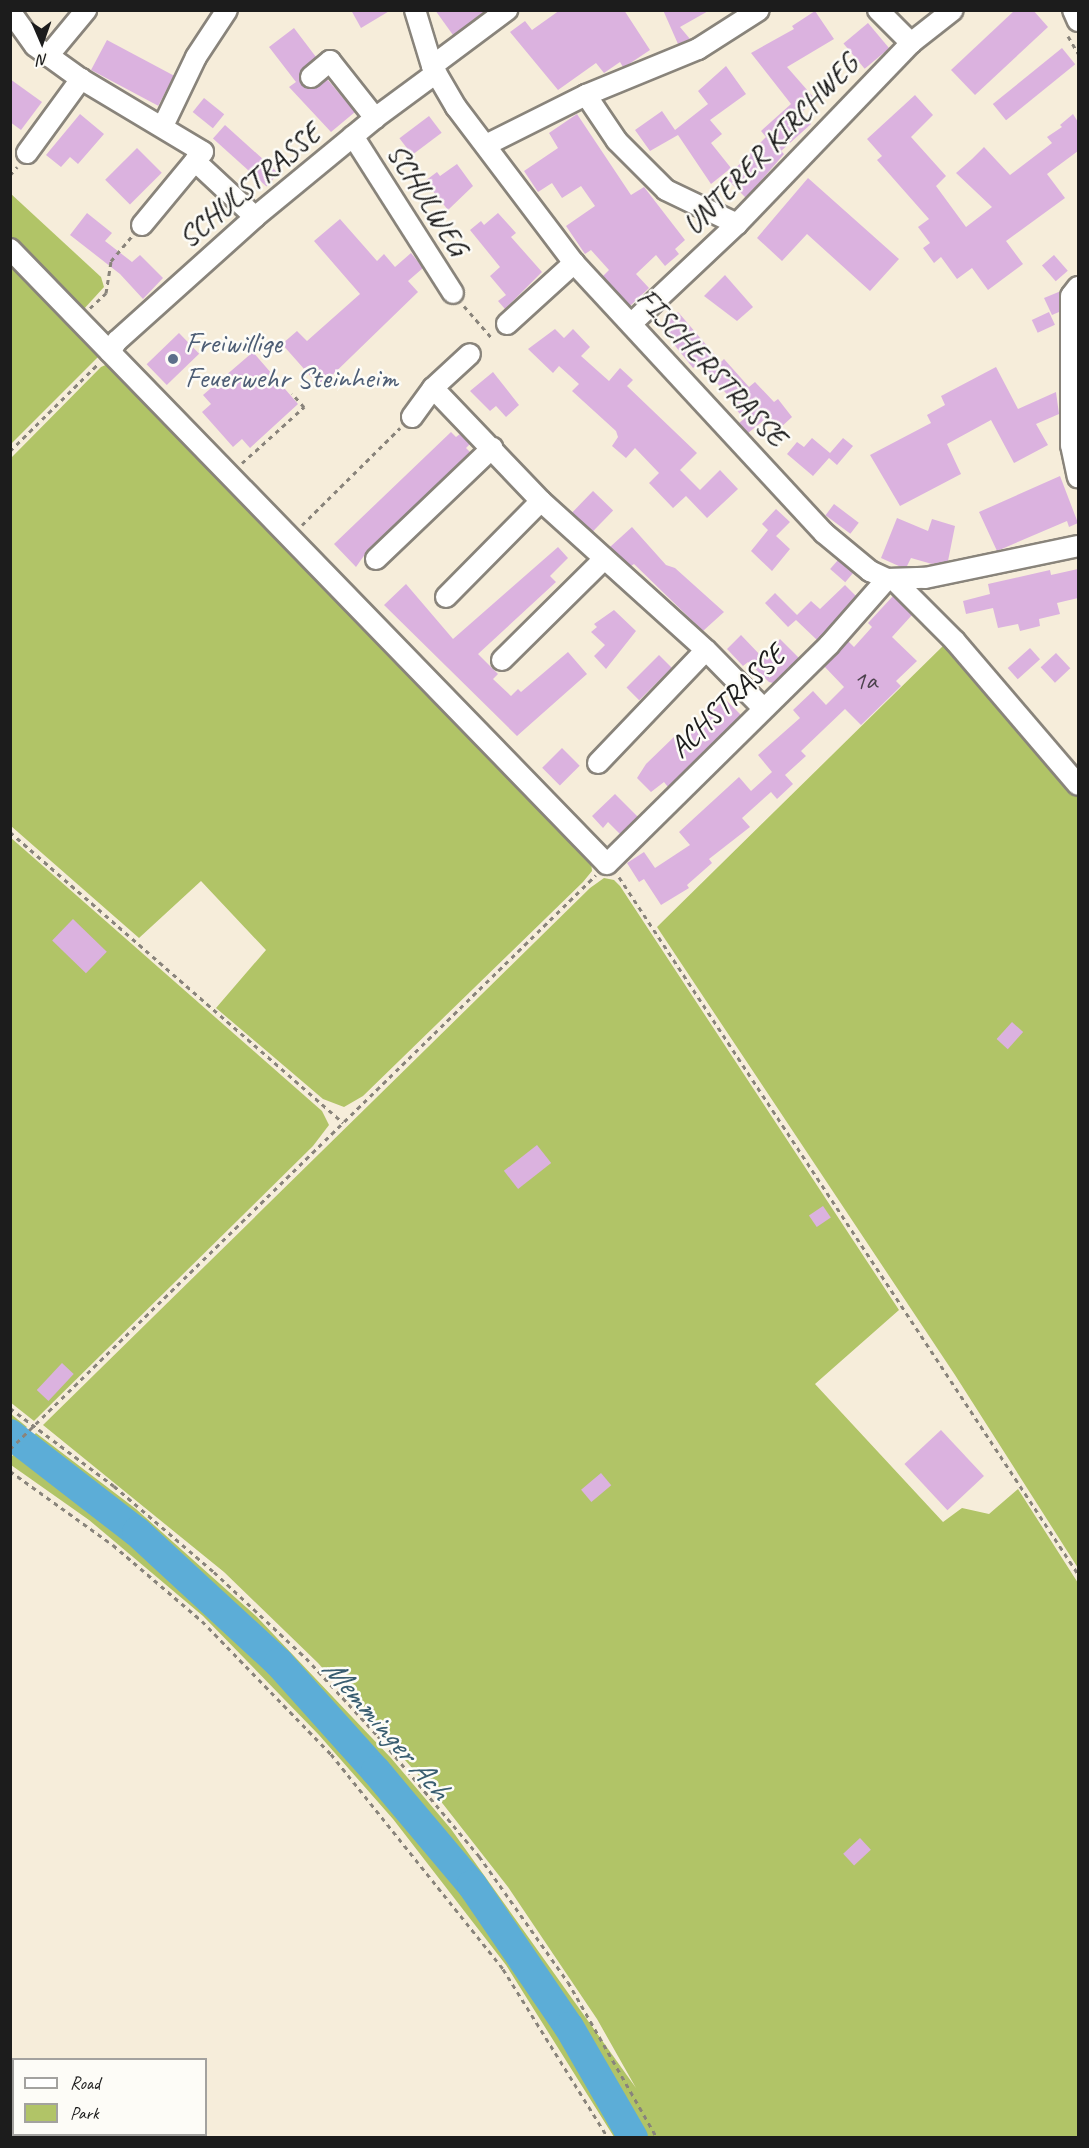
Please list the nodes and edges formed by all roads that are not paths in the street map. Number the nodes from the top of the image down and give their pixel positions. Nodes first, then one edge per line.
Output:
1 (86, 10) edge
2 (227, 10) edge
3 (415, 10) edge
4 (507, 10) edge
5 (759, 10) edge
6 (878, 10) edge
7 (953, 10) edge
8 (10, 11) edge
9 (911, 43) junction
10 (48, 56) junction
11 (434, 69) junction
12 (311, 77) dead end
13 (81, 79) junction
14 (586, 95) junction
15 (375, 118) junction
16 (163, 126) junction
17 (353, 136) junction
18 (486, 145) junction
19 (27, 153) dead end
20 (195, 161) junction
21 (255, 217) junction
22 (737, 224) junction
23 (142, 225) road end
24 (10, 249) edge
25 (574, 263) junction
26 (1078, 286) edge
27 (453, 293) road end
28 (632, 323) junction
29 (507, 324) road end
30 (110, 352) junction
31 (470, 354) road end
32 (433, 388) junction
33 (412, 417) road end
34 (492, 448) junction
35 (1078, 477) edge
36 (541, 501) junction
37 (1078, 546) edge
38 (376, 559) dead end
39 (603, 560) junction
40 (890, 579) junction
41 (446, 597) dead end
42 (706, 650) junction
43 (502, 660) dead end
44 (763, 708) junction
45 (598, 763) dead end
46 (1078, 784) edge

1 - 10 street
2 - 16 street
3 - 11 street, FISCHERSTRASSE
4 - 11 street, SCHULSTRASSE
5 - 14 street
6 - 9 street
7 - 9 street, UNTERER KIRCHWEG
8 - 10 street
9 - 22 street, UNTERER KIRCHWEG
10 - 13 street
11 - 15 street, SCHULSTRASSE
11 - 18 street, FISCHERSTRASSE
12 - 15 street
13 - 16 street
13 - 19 street
14 - 18 street
14 - 22 street
15 - 17 street, SCHULSTRASSE
16 - 20 street
17 - 21 street, SCHULSTRASSE
17 - 27 street, SCHULWEG
18 - 25 street, FISCHERSTRASSE
20 - 21 street
20 - 23 street
21 - 30 street, SCHULSTRASSE
22 - 28 street, UNTERER KIRCHWEG
24 - 30 street
25 - 28 street, FISCHERSTRASSE
25 - 29 street
26 - 35 street
28 - 40 street, FISCHERSTRASSE
30 - 44 street, ACHSTRASSE
31 - 32 street
32 - 33 street
32 - 34 street
34 - 36 street
34 - 38 street
36 - 39 street
36 - 41 street
37 - 40 street
39 - 42 street
39 - 43 street
40 - 44 street, ACHSTRASSE
40 - 46 street, FISCHERSTRASSE
42 - 44 street
42 - 45 street

